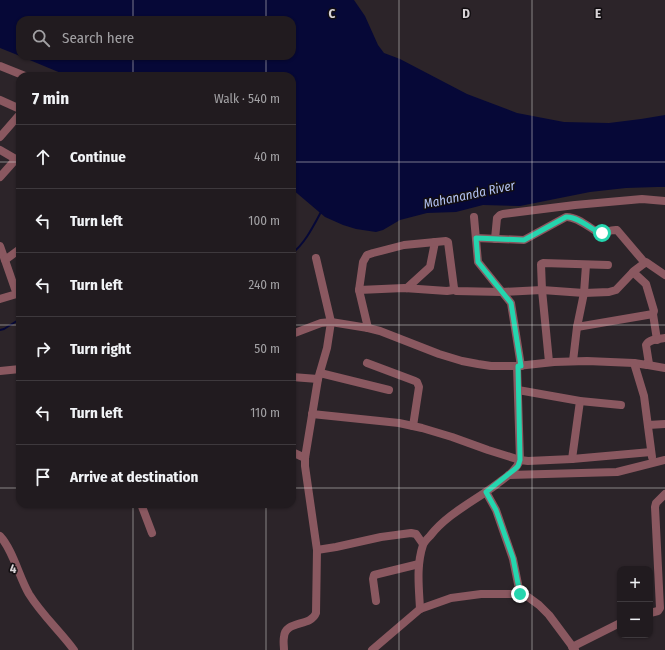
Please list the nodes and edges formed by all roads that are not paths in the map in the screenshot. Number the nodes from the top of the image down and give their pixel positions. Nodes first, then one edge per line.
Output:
1 (0, 66) edge
2 (16, 72) edge
3 (0, 100) edge
4 (16, 107) edge
5 (16, 119) edge
6 (0, 137) edge
7 (0, 150) edge
8 (16, 159) edge
9 (16, 162) edge
10 (0, 177) edge
11 (665, 201) edge
12 (474, 217) dead end
13 (476, 238) junction
14 (495, 239) junction
15 (435, 242) junction
16 (0, 246) edge
17 (16, 252) edge
18 (316, 258) dead end
19 (5, 260) junction
20 (645, 263) junction
21 (586, 265) junction
22 (608, 265) dead end
23 (633, 272) junction
24 (665, 275) edge
25 (16, 284) edge
26 (407, 288) junction
27 (359, 290) junction
28 (454, 290) junction
29 (542, 290) junction
30 (16, 291) edge
31 (502, 292) junction
32 (584, 292) junction
33 (0, 299) edge
34 (653, 314) junction
35 (331, 322) junction
36 (577, 327) junction
37 (368, 328) junction
38 (296, 332) edge
39 (661, 339) edge
40 (573, 361) junction
41 (549, 362) junction
42 (367, 363) dead end
43 (634, 363) junction
44 (648, 365) junction
45 (519, 366) junction
46 (665, 368) edge
47 (16, 369) edge
48 (0, 371) edge
49 (319, 376) junction
50 (296, 377) edge
51 (389, 390) dead end
52 (518, 390) junction
53 (580, 401) junction
54 (622, 405) dead end
55 (312, 414) junction
56 (665, 424) edge
57 (648, 425) junction
58 (413, 426) junction
59 (651, 452) junction
60 (296, 454) edge
61 (305, 458) junction
62 (572, 459) junction
63 (520, 460) junction
64 (665, 460) edge
65 (653, 464) junction
66 (509, 475) junction
67 (486, 492) junction
68 (665, 494) edge
69 (143, 508) edge
70 (152, 533) dead end
71 (0, 536) edge
72 (423, 544) junction
73 (316, 550) junction
74 (419, 564) junction
75 (520, 594) junction
76 (376, 601) dead end
77 (420, 609) junction
78 (653, 612) edge
79 (617, 625) edge
80 (573, 649) edge
81 (74, 650) edge
82 (284, 650) edge
83 (372, 650) edge

1 - 2 street
3 - 4 street
5 - 6 street
7 - 8 street
9 - 10 street
11 - 14 street
12 - 13 street
13 - 14 street
13 - 31 street
14 - 20 street
15 - 26 street
15 - 27 street
15 - 28 street
16 - 19 street
17 - 19 street
18 - 35 street
19 - 25 street
20 - 23 street
20 - 24 street
21 - 22 street
21 - 29 street
21 - 32 street
23 - 32 street
23 - 34 street
26 - 27 street
26 - 28 street
27 - 37 street
28 - 31 street
29 - 31 street
29 - 32 street
29 - 41 street
30 - 33 street
31 - 45 street
32 - 36 street
34 - 36 street
34 - 39 street
35 - 37 street
35 - 38 street
35 - 49 street
36 - 40 street
37 - 45 street
39 - 44 street
40 - 41 street
40 - 43 street
41 - 45 street
42 - 58 street
43 - 44 street
43 - 57 street
44 - 46 street
45 - 52 street
47 - 48 street
49 - 50 street
49 - 51 street
49 - 55 street
52 - 53 street
52 - 63 street
53 - 54 street
53 - 62 street
55 - 58 street
55 - 61 street
56 - 57 street
57 - 59 street
58 - 63 street
59 - 62 street
59 - 65 street
60 - 61 street
61 - 73 street
62 - 63 street
63 - 66 street
64 - 65 street
65 - 66 street
66 - 67 street
67 - 72 street
67 - 75 street
68 - 78 street
69 - 70 street
71 - 81 street
72 - 73 street
72 - 74 street
73 - 82 street
74 - 76 street
74 - 77 street
75 - 77 street
75 - 80 street
77 - 83 street
79 - 80 street

